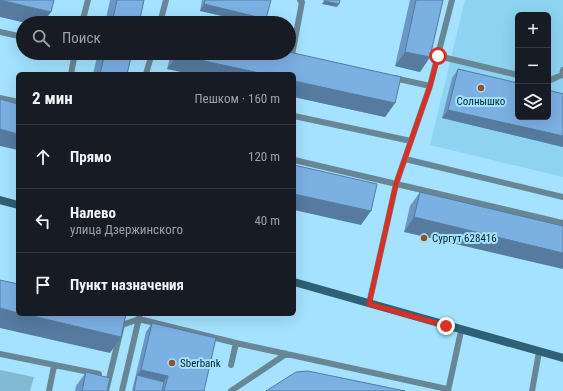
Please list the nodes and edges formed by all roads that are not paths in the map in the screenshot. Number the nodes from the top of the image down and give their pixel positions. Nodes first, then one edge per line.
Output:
1 (88, 0) edge
2 (166, 0) edge
3 (300, 0) edge
4 (452, 0) edge
5 (84, 16) edge
6 (162, 16) edge
7 (0, 32) edge
8 (296, 34) edge
9 (16, 35) edge
10 (296, 56) edge
11 (300, 56) edge
12 (438, 56) junction
13 (74, 60) edge
14 (150, 60) edge
15 (563, 70) edge
16 (71, 72) edge
17 (147, 72) edge
18 (515, 74) edge
19 (384, 76) edge
20 (551, 80) edge
21 (430, 86) junction
22 (0, 98) edge
23 (16, 102) edge
24 (296, 116) edge
25 (411, 141) junction
26 (405, 159) junction
27 (296, 160) edge
28 (396, 184) junction
29 (563, 198) edge
30 (0, 200) edge
31 (16, 204) edge
32 (563, 223) edge
33 (296, 283) edge
34 (369, 304) junction
35 (139, 317) edge
36 (461, 331) junction
37 (236, 343) junction
38 (539, 352) junction
39 (0, 354) edge
40 (286, 354) junction
41 (563, 358) edge
42 (231, 365) dead end
43 (54, 366) junction
44 (99, 374) edge
45 (448, 390) edge
46 (50, 391) edge
47 (106, 391) edge
48 (122, 391) edge
49 (230, 391) edge
50 (532, 391) edge

1 - 5 lane
2 - 6 lane
3 - 8 lane
4 - 12 lane
7 - 9 lane
10 - 11 lane
12 - 18 lane
12 - 21 lane
13 - 16 lane
14 - 17 lane
15 - 20 lane
19 - 21 lane
21 - 25 lane
22 - 23 lane
24 - 25 lane
25 - 26 lane
26 - 28 lane
26 - 29 lane
27 - 28 lane
28 - 32 lane
28 - 34 lane
30 - 31 main road
33 - 34 main road
34 - 36 main road
35 - 37 lane
35 - 47 lane
35 - 48 lane
36 - 38 main road
36 - 45 lane
37 - 40 lane
37 - 42 lane
38 - 41 main road
38 - 50 lane
39 - 43 lane
40 - 45 lane
40 - 49 lane
43 - 44 lane
43 - 46 lane

